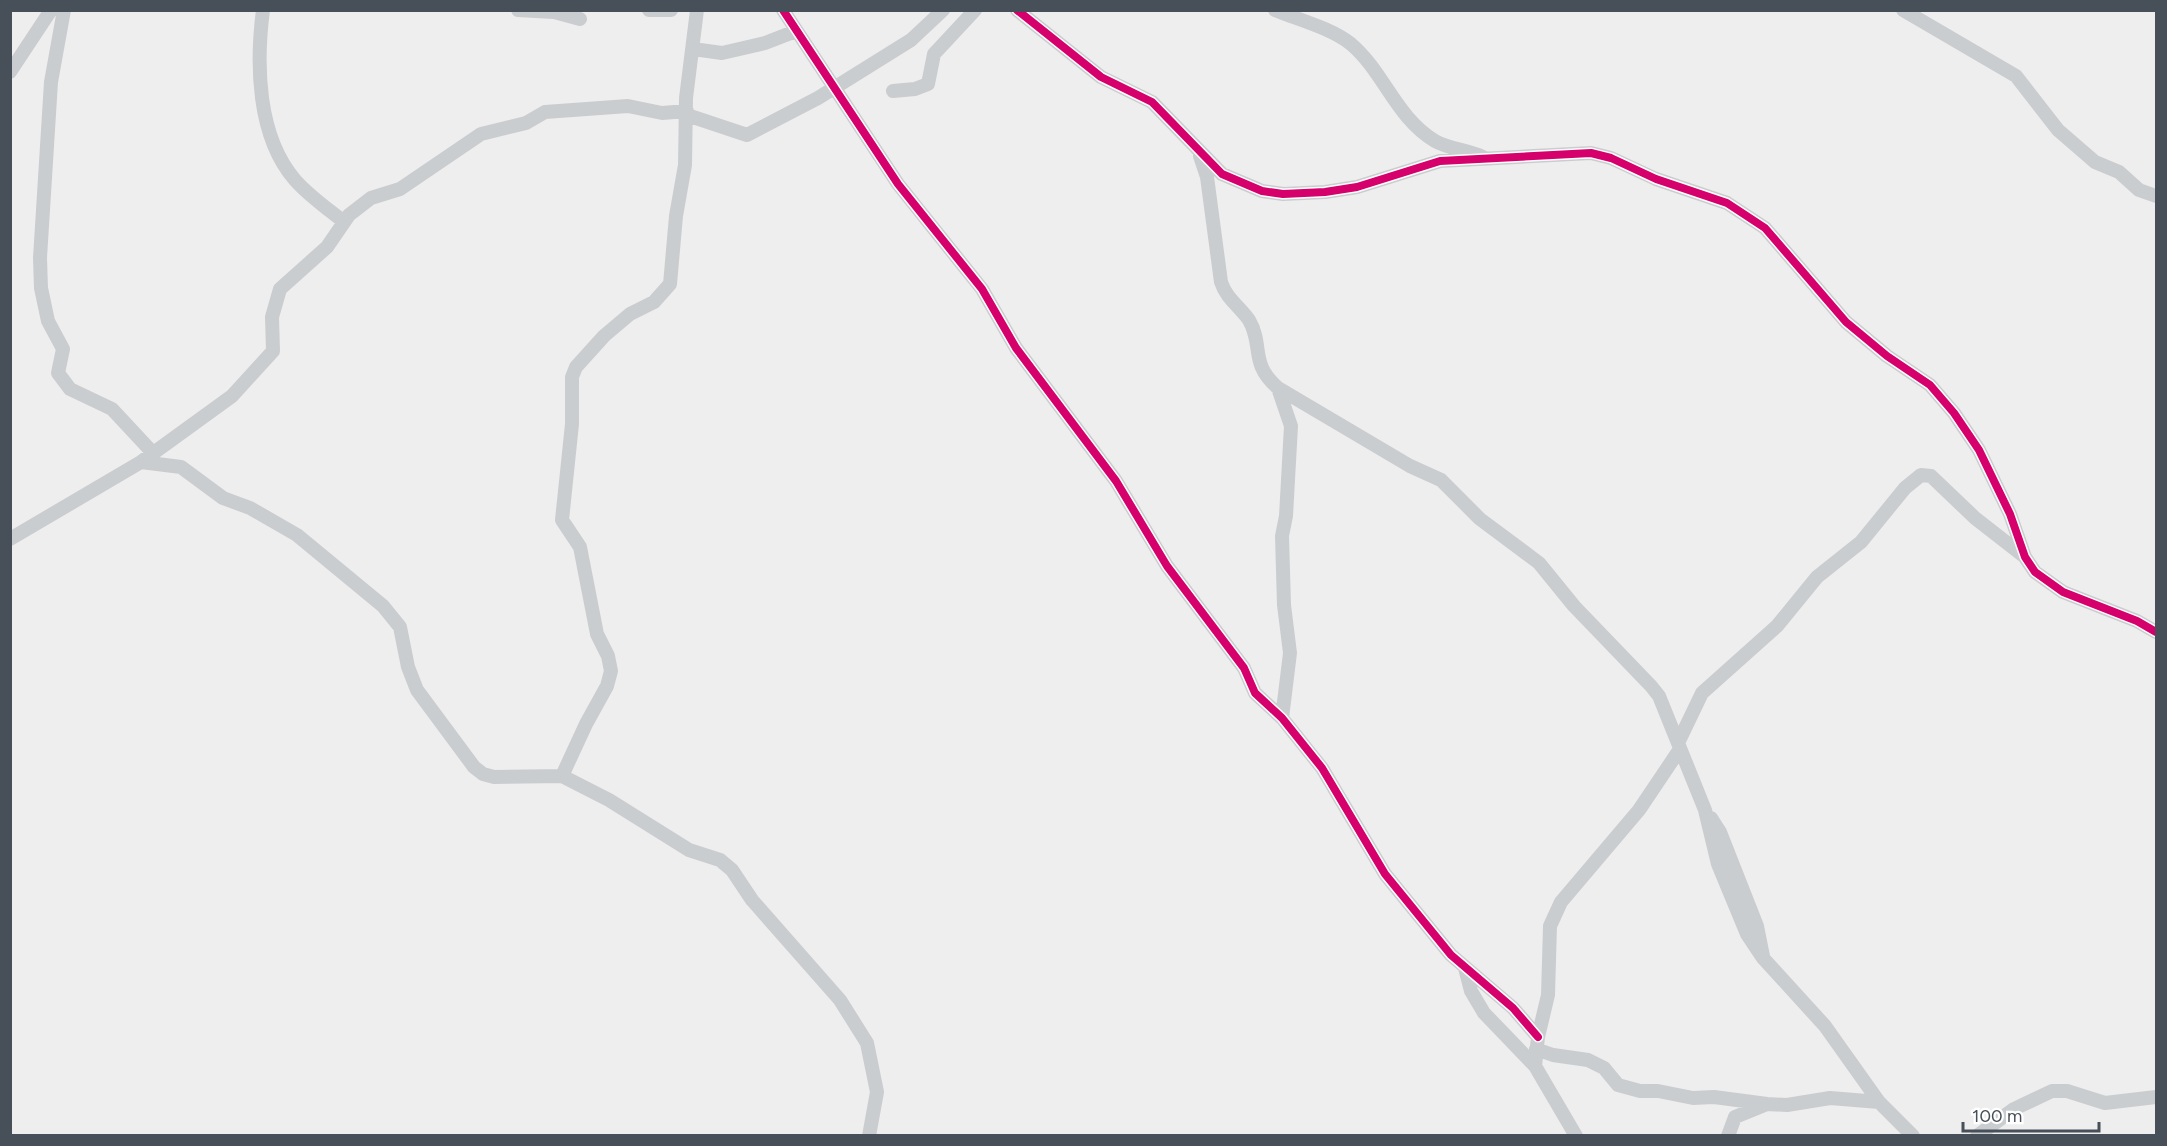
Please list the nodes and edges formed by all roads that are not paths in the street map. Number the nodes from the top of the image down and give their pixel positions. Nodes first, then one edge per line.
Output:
1 (51, 10) edge
2 (64, 10) edge
3 (263, 10) edge
4 (518, 10) edge
5 (649, 10) edge
6 (671, 10) edge
7 (697, 10) edge
8 (783, 10) edge
9 (943, 10) edge
10 (975, 10) edge
11 (1017, 10) edge
12 (1275, 10) edge
13 (1903, 10) edge
14 (580, 19) dead end
15 (796, 30) junction
16 (693, 49) junction
17 (10, 72) edge
18 (834, 88) junction
19 (893, 91) dead end
20 (687, 113) junction
21 (1200, 154) junction
22 (1485, 158) junction
23 (2157, 196) edge
24 (344, 222) junction
25 (1278, 388) junction
26 (153, 453) junction
27 (141, 462) junction
28 (10, 539) edge
29 (2025, 557) junction
30 (2157, 632) edge
31 (1282, 718) junction
32 (1679, 746) junction
33 (562, 776) junction
34 (1466, 968) junction
35 (1537, 1043) junction
36 (1534, 1066) junction
37 (2157, 1097) edge
38 (1879, 1102) junction
39 (1767, 1104) junction
40 (869, 1136) edge
41 (1576, 1136) edge
42 (1728, 1136) edge
43 (1913, 1136) edge
44 (1977, 1136) edge

1 - 17 street
2 - 26 street
3 - 24 street
4 - 14 street
5 - 6 street
7 - 16 street
8 - 15 street
9 - 18 street
10 - 19 street
11 - 21 street
12 - 22 street
13 - 23 street
15 - 16 street
15 - 18 street
16 - 20 street
18 - 20 street
18 - 31 street
20 - 24 street
20 - 33 street
21 - 22 street
21 - 25 street
22 - 29 street
24 - 26 street
25 - 31 street
25 - 32 street
26 - 27 street
27 - 28 street
27 - 33 street
29 - 30 street
29 - 32 street
31 - 34 street
32 - 35 street
32 - 38 street
33 - 40 street
34 - 35 street
34 - 36 street
35 - 36 street
35 - 39 street
36 - 41 street
37 - 44 street
38 - 39 street
38 - 43 street
39 - 42 street

